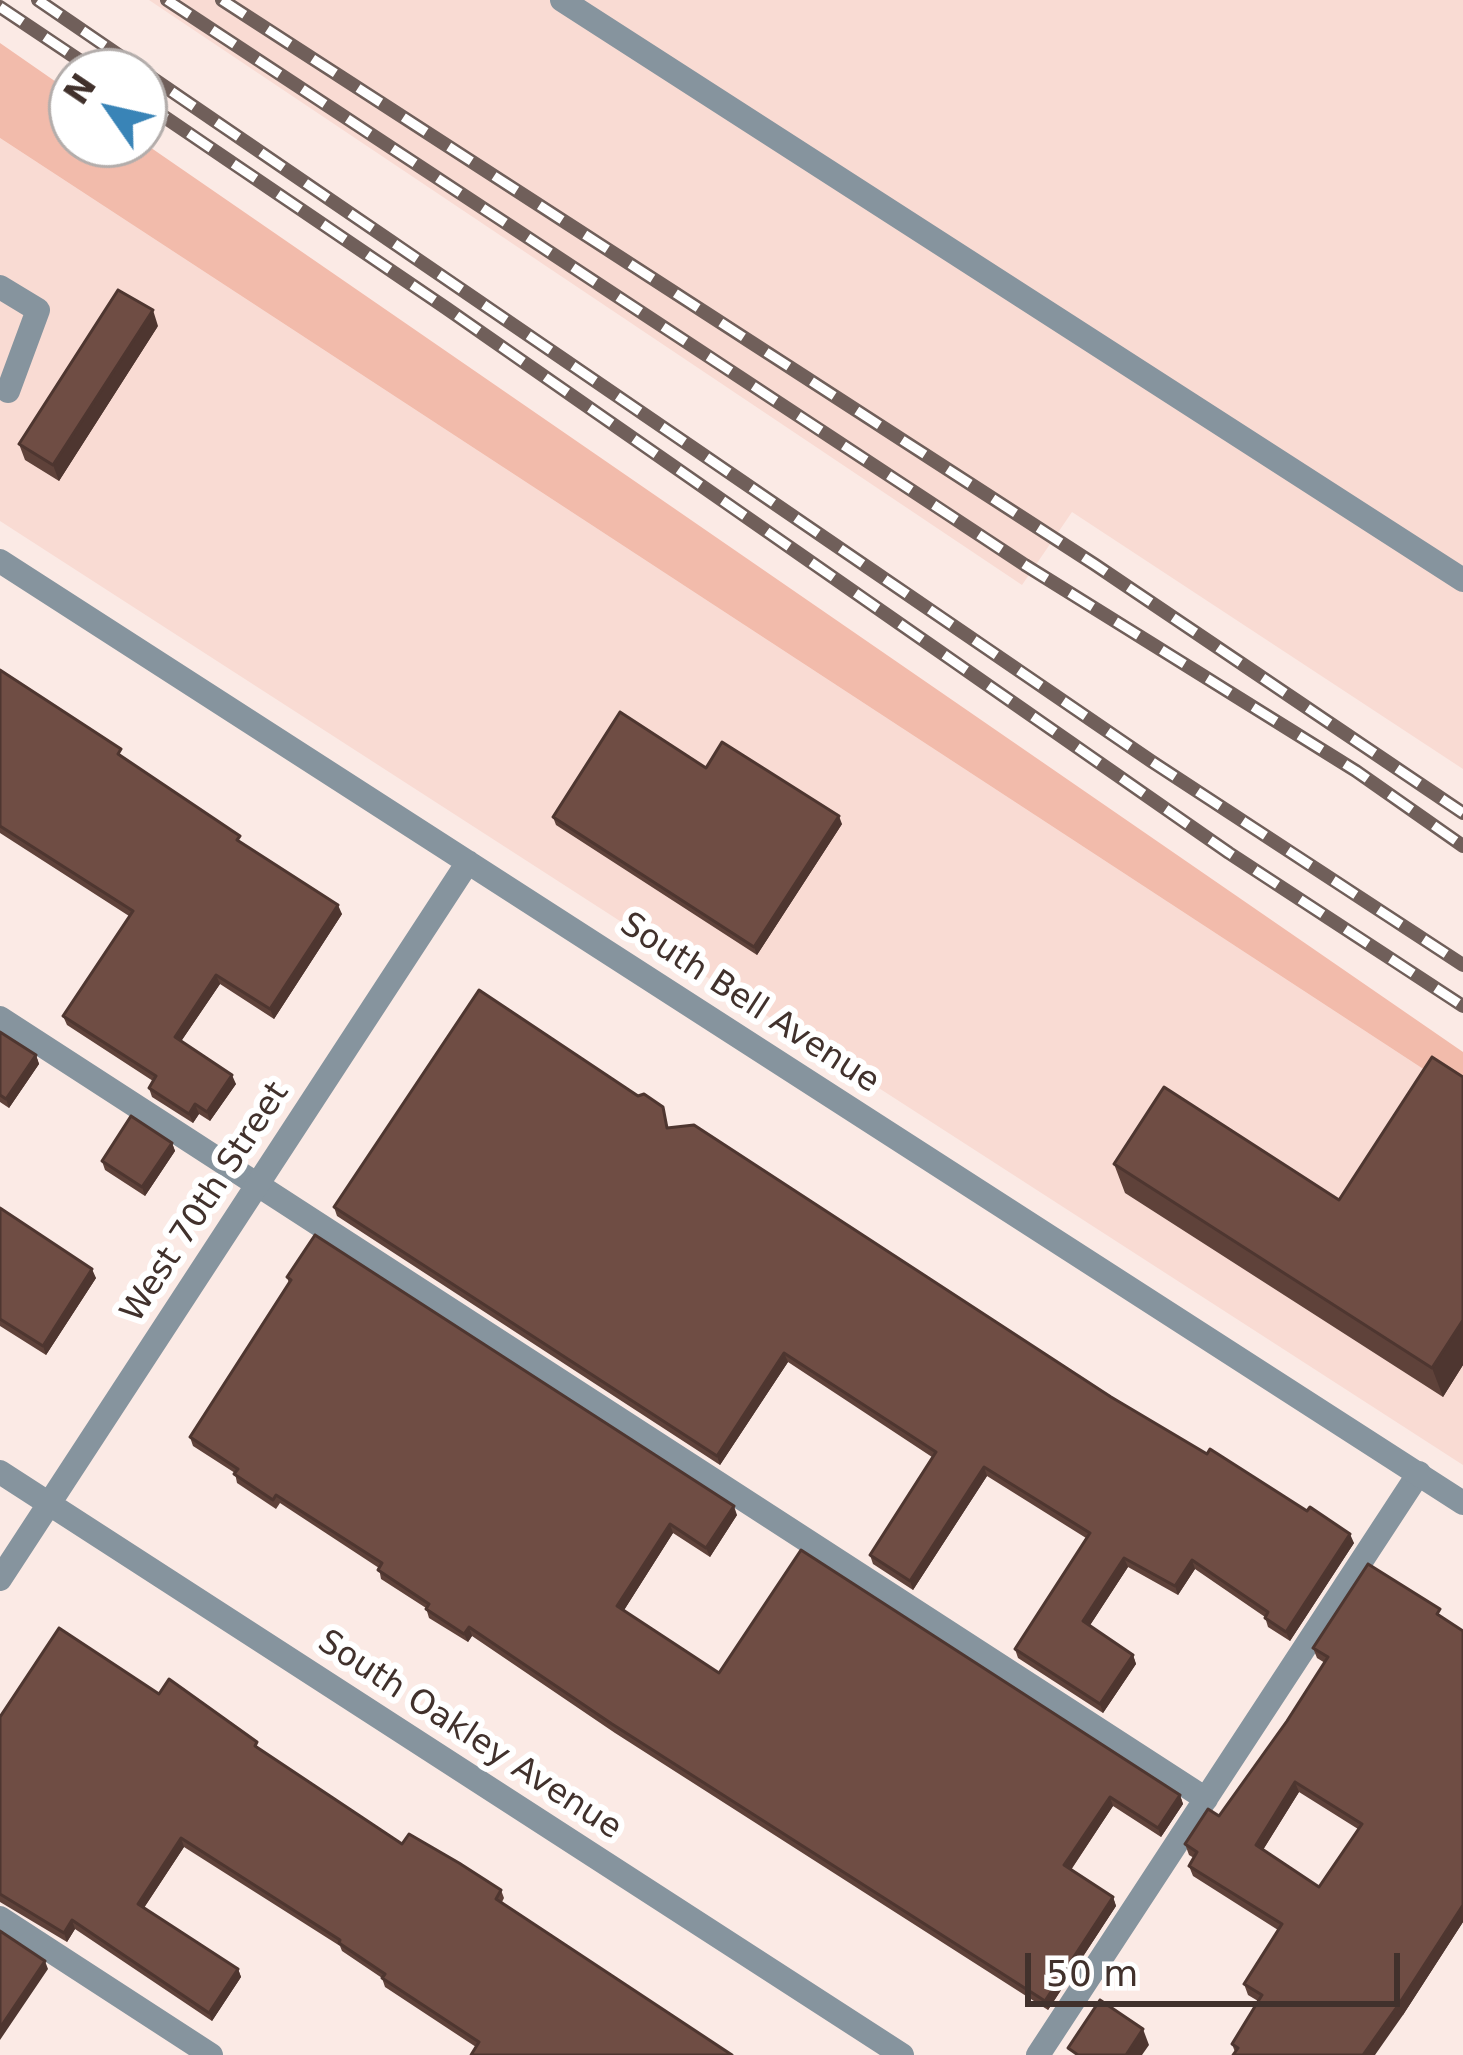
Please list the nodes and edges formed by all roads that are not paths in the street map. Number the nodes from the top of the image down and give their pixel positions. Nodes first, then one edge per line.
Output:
1 (562, 0) edge
2 (0, 287) edge
3 (8, 391) dead end
4 (0, 561) edge
5 (1463, 580) edge
6 (468, 862) junction
7 (0, 1018) edge
8 (257, 1185) junction
9 (0, 1472) edge
10 (1419, 1473) junction
11 (1463, 1503) edge
12 (48, 1504) junction
13 (0, 1579) edge
14 (1206, 1799) junction
15 (0, 1918) edge
16 (211, 2055) edge
17 (902, 2055) edge
18 (1038, 2055) edge

1 - 5 street
2 - 3 street
4 - 6 street, South Bell Avenue
6 - 8 street, West 70th Street
6 - 10 street, South Bell Avenue
7 - 8 street
8 - 12 street, West 70th Street
8 - 14 street
9 - 12 street, South Oakley Avenue
10 - 11 street, South Bell Avenue
10 - 14 street
12 - 13 street, West 70th Street
12 - 17 street, South Oakley Avenue
14 - 18 street
15 - 16 street

